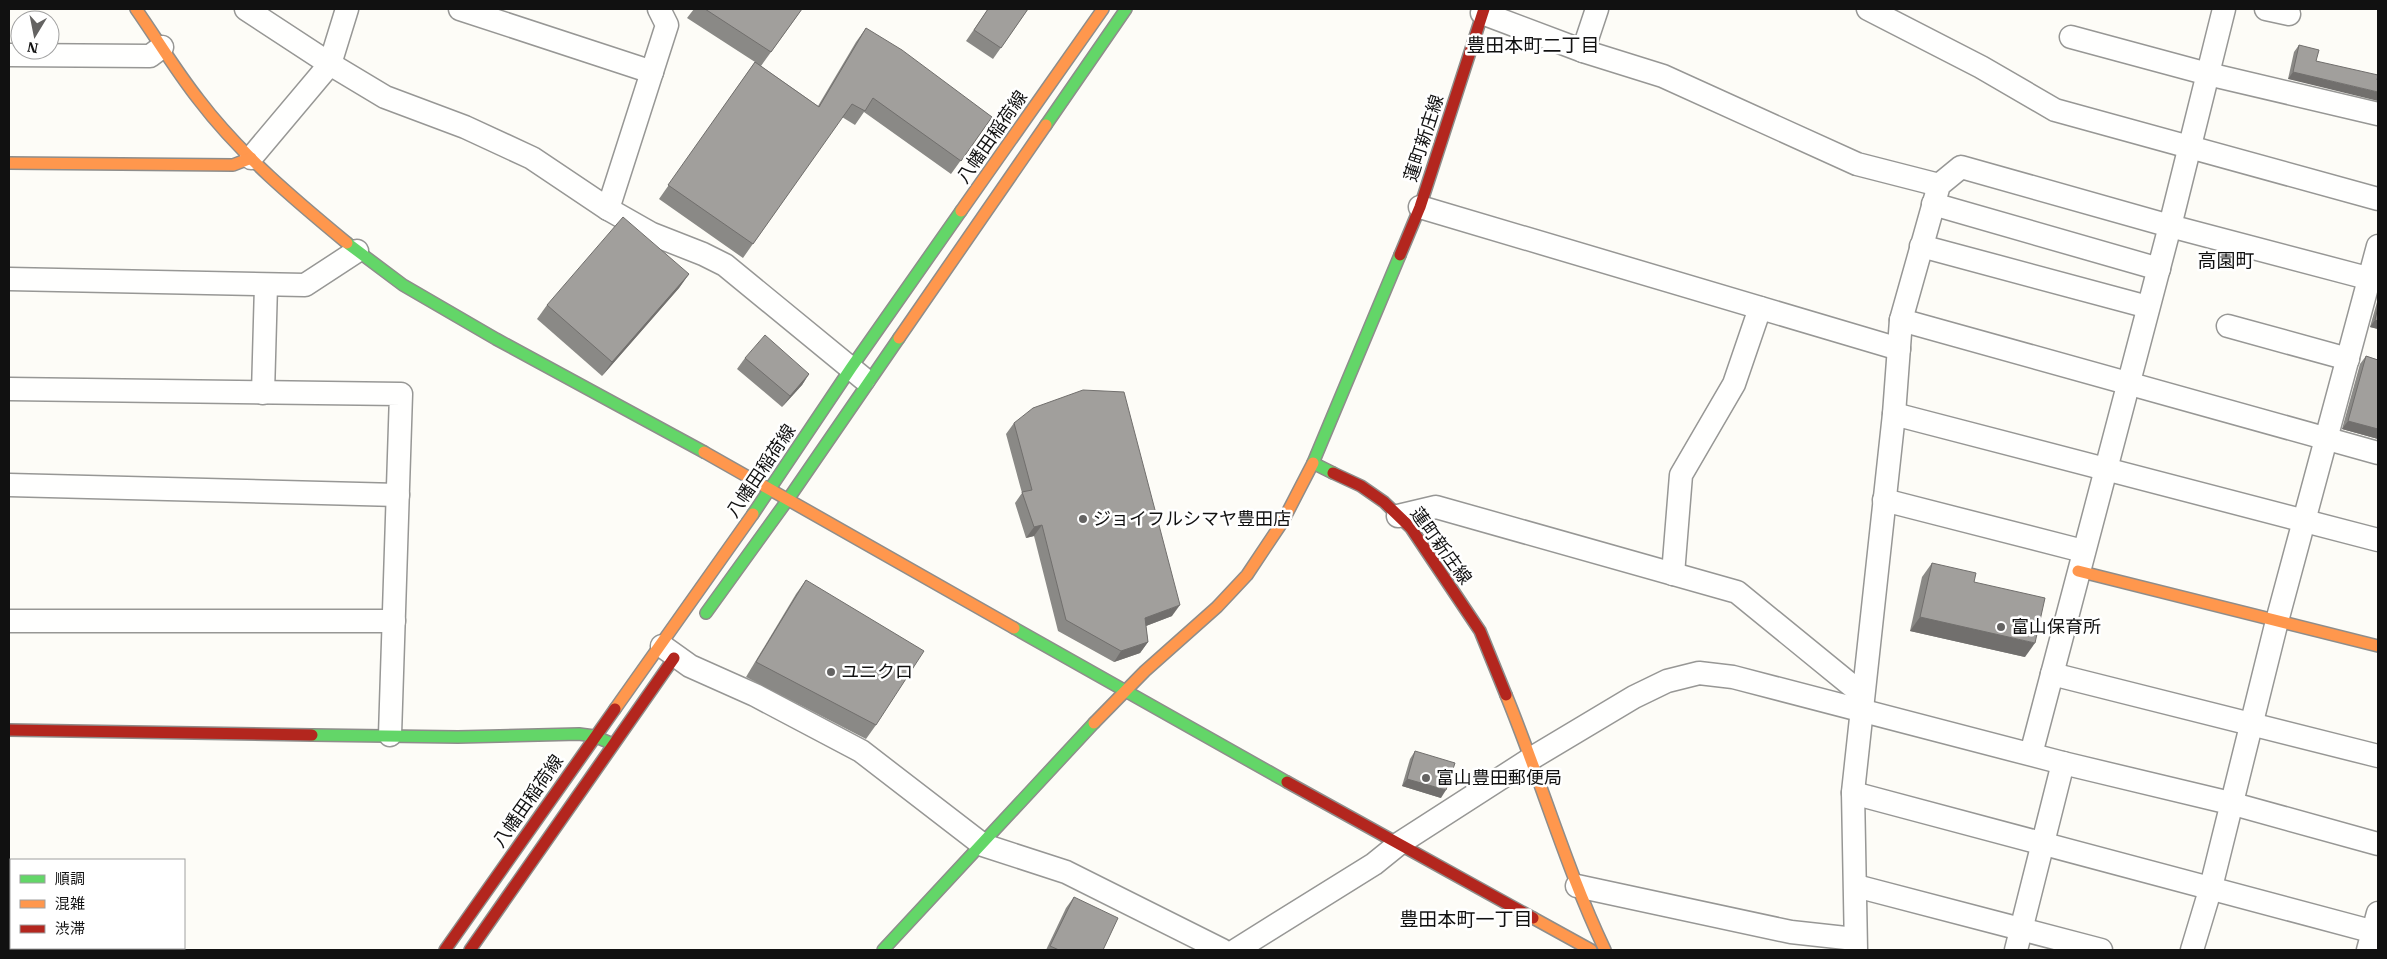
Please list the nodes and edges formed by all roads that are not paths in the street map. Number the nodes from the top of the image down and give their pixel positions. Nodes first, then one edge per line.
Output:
1 (136, 9) edge
2 (246, 9) edge
3 (347, 9) edge
4 (460, 9) edge
5 (659, 9) edge
6 (1103, 9) edge
7 (1126, 9) edge
8 (1597, 9) edge
9 (1868, 9) edge
10 (2224, 9) edge
11 (2266, 9) edge
12 (1479, 10) edge
13 (2290, 14) dead end
14 (2071, 37) dead end
15 (162, 47) junction
16 (1583, 51) junction
17 (9, 56) edge
18 (330, 64) junction
19 (652, 72) junction
20 (2208, 74) junction
21 (2378, 114) edge
22 (2190, 149) junction
23 (251, 158) junction
24 (9, 163) edge
25 (1936, 194) junction
26 (2378, 199) edge
27 (1420, 207) junction
28 (608, 209) junction
29 (2170, 226) junction
30 (1921, 246) junction
31 (2378, 246) edge
32 (357, 251) junction
33 (2159, 269) junction
34 (2371, 279) junction
35 (9, 280) edge
36 (266, 285) junction
37 (2148, 307) junction
38 (1760, 308) junction
39 (1901, 320) junction
40 (2228, 326) dead end
41 (1898, 350) junction
42 (2348, 359) junction
43 (851, 368) junction
44 (869, 382) junction
45 (2127, 384) junction
46 (9, 389) edge
47 (263, 393) junction
48 (1894, 414) junction
49 (2325, 439) junction
50 (2378, 453) edge
51 (1313, 463) junction
52 (2105, 469) junction
53 (9, 485) edge
54 (771, 488) junction
55 (398, 495) junction
56 (789, 498) junction
57 (1884, 500) junction
58 (1398, 516) junction
59 (2304, 520) junction
60 (2378, 540) edge
61 (2081, 561) junction
62 (1673, 574) junction
63 (9, 621) edge
64 (394, 621) junction
65 (700, 621) dead end
66 (2277, 621) junction
67 (2378, 646) edge
68 (673, 648) junction
69 (2052, 674) junction
70 (1123, 691) junction
71 (1862, 702) junction
72 (2250, 723) junction
73 (9, 730) edge
74 (390, 735) junction
75 (594, 736) junction
76 (614, 744) junction
77 (2031, 754) junction
78 (2378, 756) edge
79 (1532, 758) junction
80 (2063, 763) junction
81 (1853, 793) junction
82 (2230, 803) junction
83 (1400, 843) junction
84 (2043, 843) junction
85 (2378, 844) edge
86 (983, 845) junction
87 (1577, 886) junction
88 (1856, 886) junction
89 (2211, 887) junction
90 (2375, 932) edge
91 (2019, 940) edge
92 (1855, 945) edge
93 (445, 950) edge
94 (470, 950) edge
95 (883, 950) edge
96 (1222, 950) edge
97 (1236, 950) edge
98 (1591, 950) edge
99 (1605, 950) edge
100 (2101, 950) edge
101 (2192, 950) edge

1 - 15 street
2 - 18 street
3 - 18 street
4 - 19 street
5 - 19 street
6 - 43 street, 八幡田稲荷線
7 - 44 street
8 - 16 street
9 - 22 street
10 - 20 street
11 - 13 street
12 - 16 street
12 - 27 street, 蓮町新庄線
14 - 20 street
15 - 17 street
15 - 23 street
16 - 25 street
18 - 23 street
18 - 28 street
19 - 28 street
20 - 21 street
20 - 22 street
22 - 26 street
22 - 29 street
23 - 24 street
23 - 32 street
25 - 29 street
25 - 30 street
25 - 33 street
27 - 38 street
27 - 51 street, 蓮町新庄線
28 - 43 street
29 - 33 street
29 - 34 street
30 - 37 street
30 - 39 street
31 - 34 street
32 - 36 street
32 - 54 street
33 - 37 street
34 - 42 street
35 - 36 street
36 - 47 street
37 - 45 street
38 - 41 street
38 - 62 street
39 - 41 street
39 - 45 street
40 - 42 street
41 - 48 street
42 - 49 street
43 - 44 street
43 - 54 street, 八幡田稲荷線
44 - 56 street
45 - 49 street
45 - 52 street
46 - 47 street
47 - 55 street
48 - 52 street
48 - 57 street
49 - 50 street
49 - 59 street
51 - 58 street, 蓮町新庄線
51 - 70 street
52 - 59 street
52 - 61 street
53 - 55 street
54 - 56 street
54 - 68 street, 八幡田稲荷線
55 - 64 street
56 - 65 street
56 - 70 street
57 - 61 street
57 - 71 street
58 - 62 street
58 - 79 street, 蓮町新庄線
59 - 60 street
59 - 66 street
61 - 66 street
61 - 69 street
62 - 71 street
63 - 64 street
64 - 74 street
66 - 67 street
66 - 72 street
68 - 75 street, 八幡田稲荷線
68 - 76 street, 八幡田稲荷線
68 - 86 street
69 - 72 street
69 - 77 street
70 - 83 street
70 - 86 street
71 - 77 street
71 - 79 street
71 - 81 street
72 - 78 street
72 - 82 street
73 - 74 street
74 - 75 street
75 - 76 street
75 - 93 street, 八幡田稲荷線
76 - 94 street, 八幡田稲荷線
77 - 80 street
79 - 83 street
79 - 87 street, 蓮町新庄線
80 - 82 street
80 - 84 street
81 - 84 street
81 - 88 street
82 - 85 street
82 - 89 street
83 - 97 street
83 - 98 street
84 - 89 street
84 - 91 street
86 - 95 street
86 - 96 street
87 - 92 street
87 - 99 street, 蓮町新庄線
88 - 91 street
88 - 92 street
89 - 90 street
89 - 101 street
91 - 100 street

